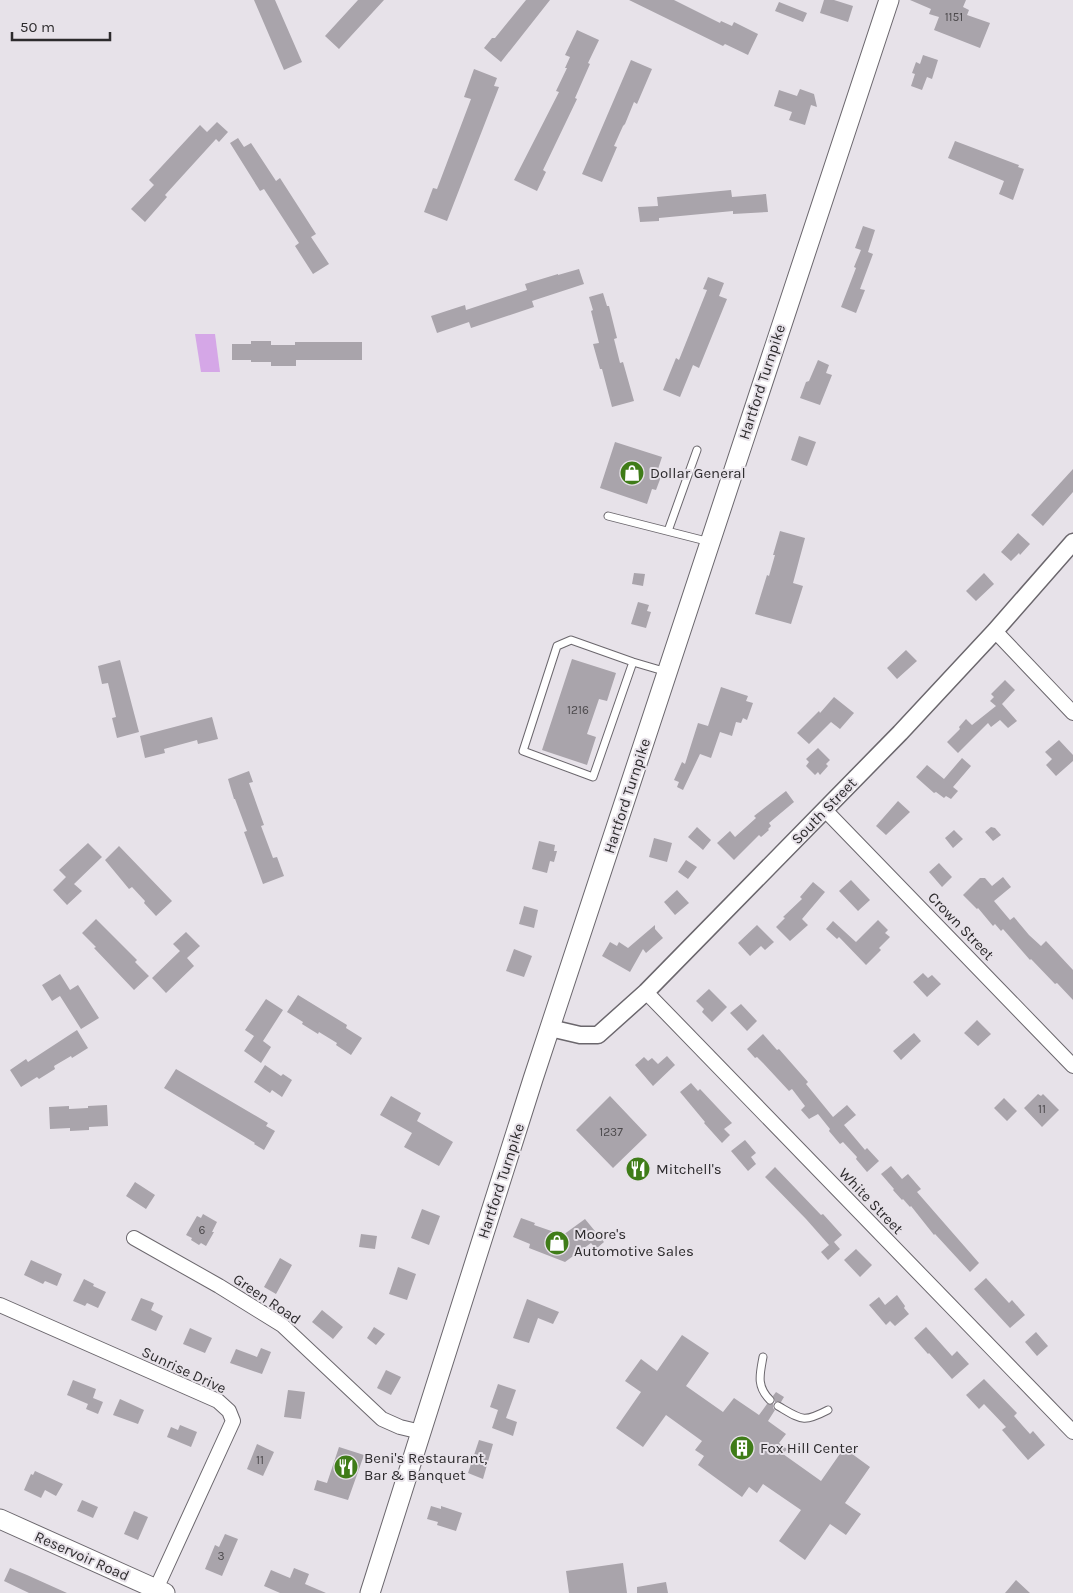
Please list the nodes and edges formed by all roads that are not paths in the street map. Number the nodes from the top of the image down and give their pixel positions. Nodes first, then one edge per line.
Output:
1 (889, 0) edge
2 (697, 450) dead end
3 (608, 516) dead end
4 (668, 532) junction
5 (710, 542) junction
6 (1073, 542) edge
7 (995, 631) junction
8 (632, 662) junction
9 (668, 672) junction
10 (1073, 713) edge
11 (825, 810) junction
12 (646, 992) junction
13 (550, 1028) junction
14 (1073, 1066) edge
15 (134, 1238) dead end
16 (0, 1305) edge
17 (763, 1357) dead end
18 (770, 1400) dead end
19 (778, 1406) dead end
20 (828, 1410) dead end
21 (421, 1432) junction
22 (1073, 1432) edge
23 (0, 1519) edge
24 (160, 1591) edge
25 (370, 1593) edge

1 - 5 main road, Hartford Turnpike
2 - 4 lane
3 - 4 lane
4 - 5 lane
5 - 9 main road, Hartford Turnpike
6 - 7 street, South Street
7 - 10 street
7 - 11 street, South Street
8 - 8 lane
8 - 9 lane
9 - 13 main road, Hartford Turnpike
11 - 12 street, South Street
11 - 14 street, Crown Street
12 - 13 street, South Street
12 - 22 street, White Street
13 - 21 main road, Hartford Turnpike
15 - 21 street, Green Road
16 - 24 street, Sunrise Drive
17 - 18 lane
19 - 20 lane
21 - 25 main road, Hartford Turnpike
23 - 24 main road, Reservoir Road

